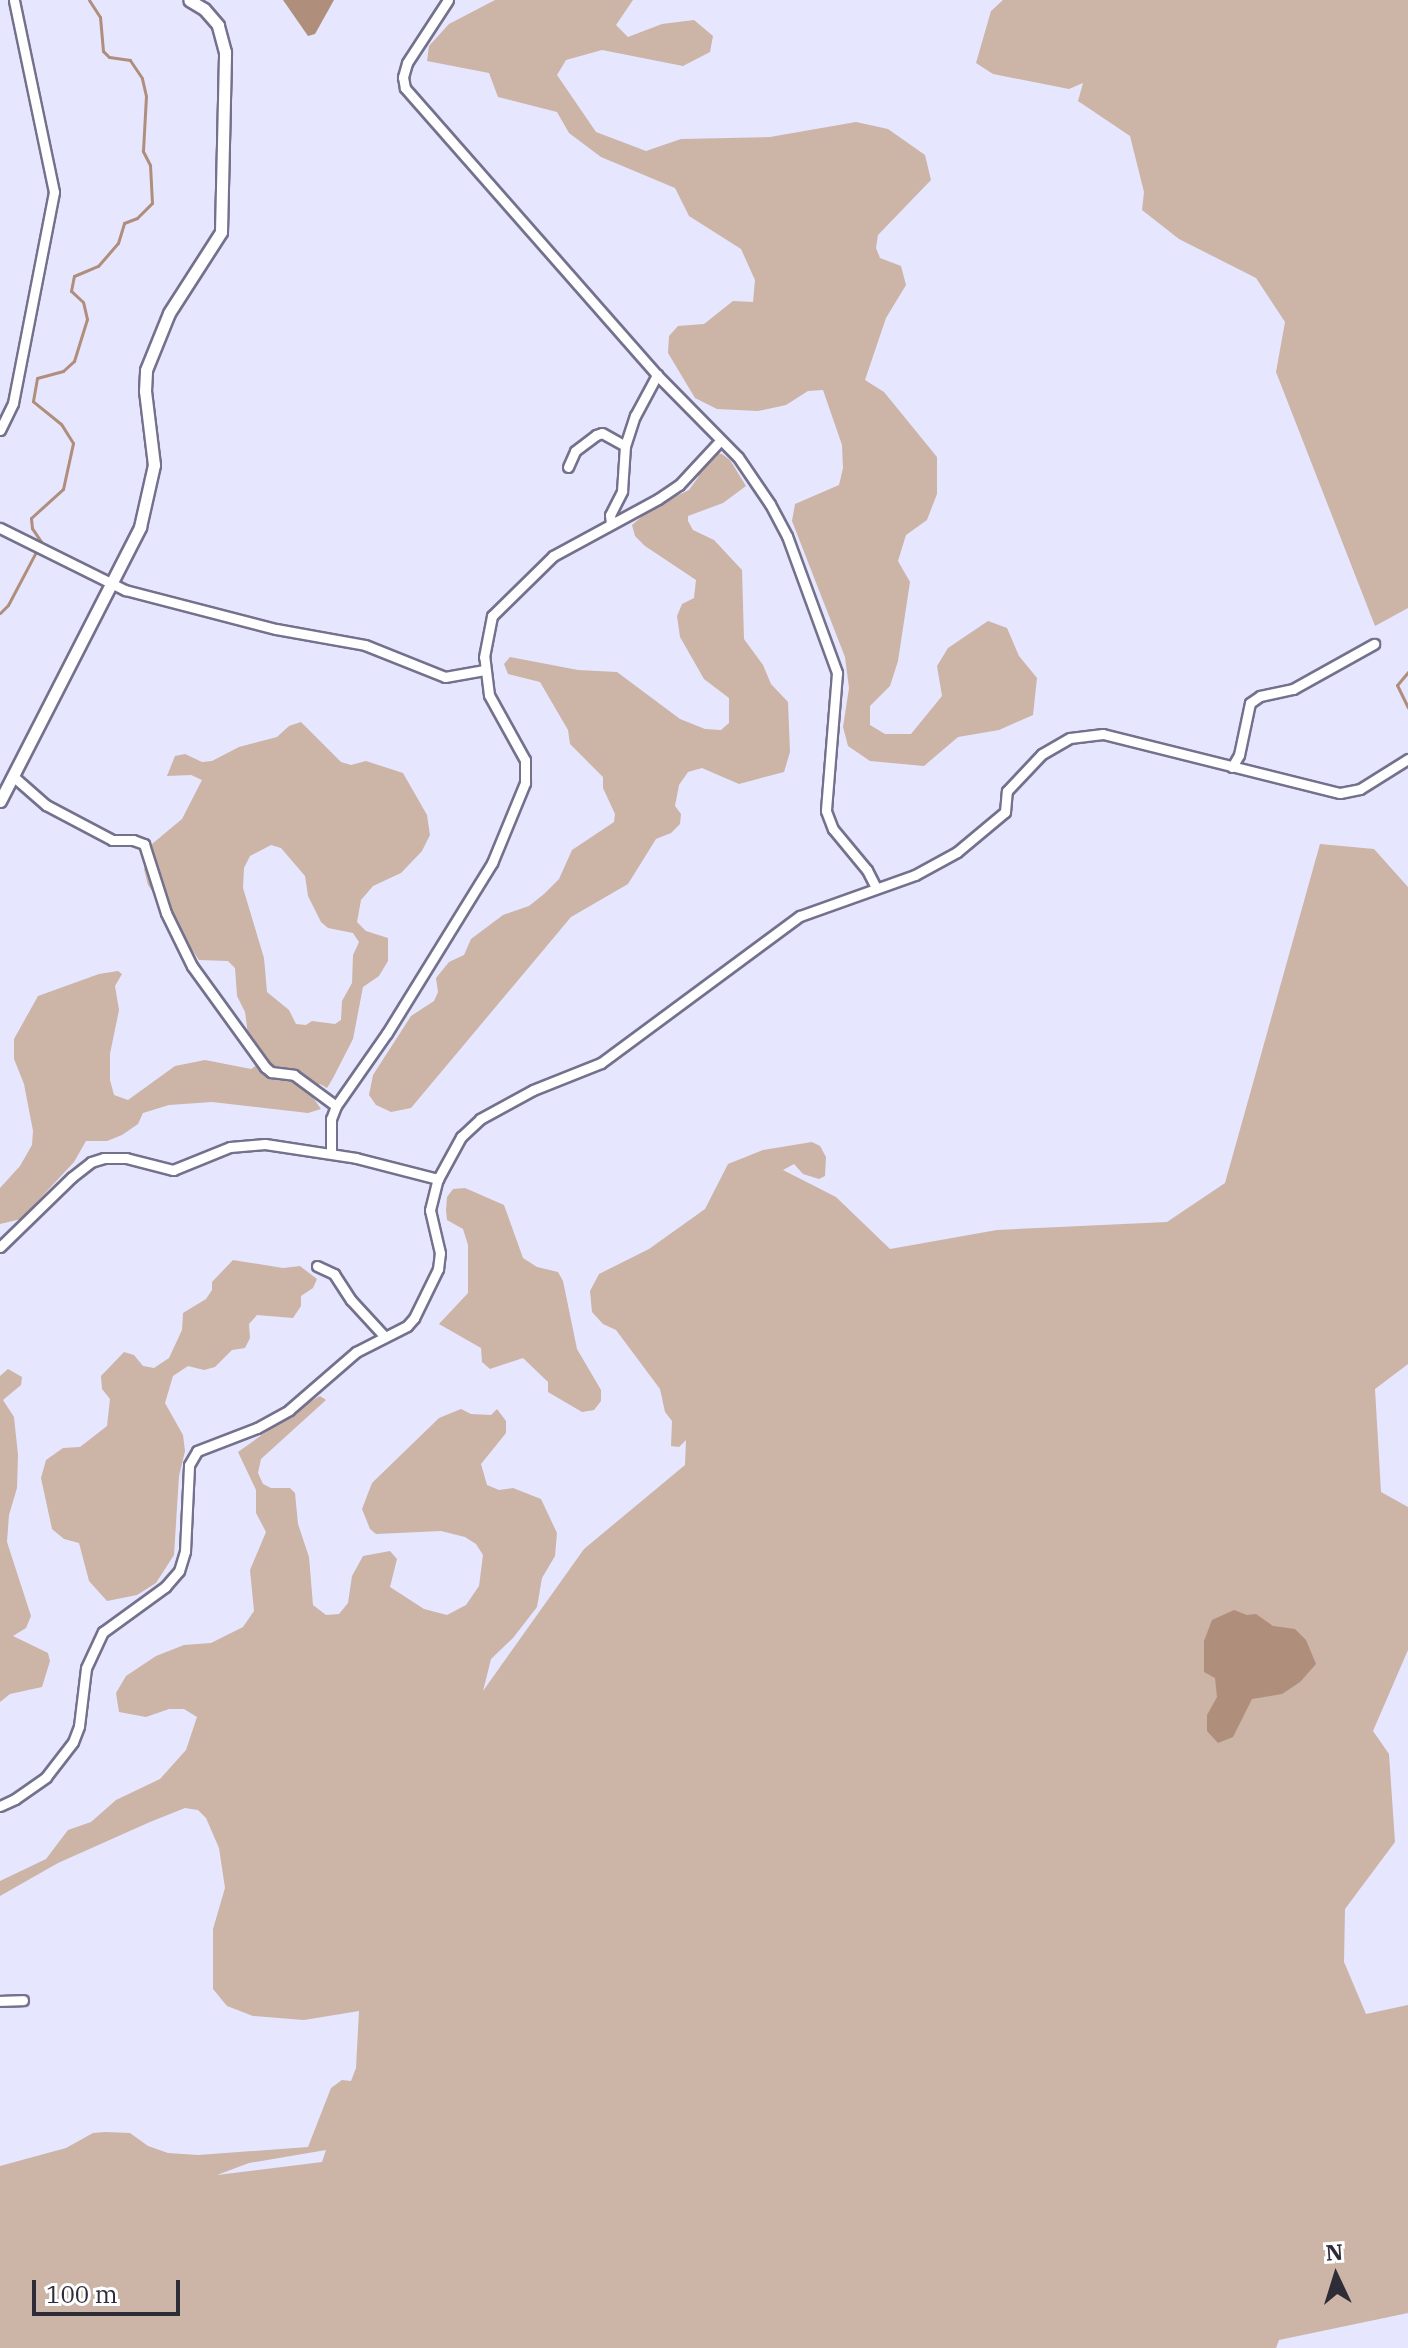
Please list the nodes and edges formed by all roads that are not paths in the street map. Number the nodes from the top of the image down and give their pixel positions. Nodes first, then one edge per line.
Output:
1 (14, 0) edge
2 (189, 0) edge
3 (448, 0) edge
4 (657, 375) junction
5 (0, 430) edge
6 (719, 442) junction
7 (625, 446) junction
8 (568, 467) dead end
9 (611, 524) junction
10 (0, 528) edge
11 (114, 583) junction
12 (1374, 644) dead end
13 (484, 670) junction
14 (1408, 759) edge
15 (1232, 767) junction
16 (14, 777) junction
17 (0, 801) edge
18 (875, 886) junction
19 (336, 1106) junction
20 (331, 1153) junction
21 (438, 1179) junction
22 (1, 1243) edge
23 (317, 1266) dead end
24 (385, 1337) junction
25 (0, 1806) edge
26 (23, 2000) dead end
27 (0, 2001) edge

1 - 5 street
2 - 11 street
3 - 4 street
4 - 6 street
4 - 7 street
6 - 9 street
6 - 18 street
7 - 8 street
7 - 9 street
9 - 13 street
10 - 11 street
11 - 13 street
11 - 16 street
12 - 15 street
13 - 19 street
14 - 15 street
15 - 18 street
16 - 17 street
16 - 19 street
18 - 21 street
19 - 20 street
20 - 21 street
20 - 22 street
21 - 24 street
23 - 24 street
24 - 25 street
26 - 27 street

